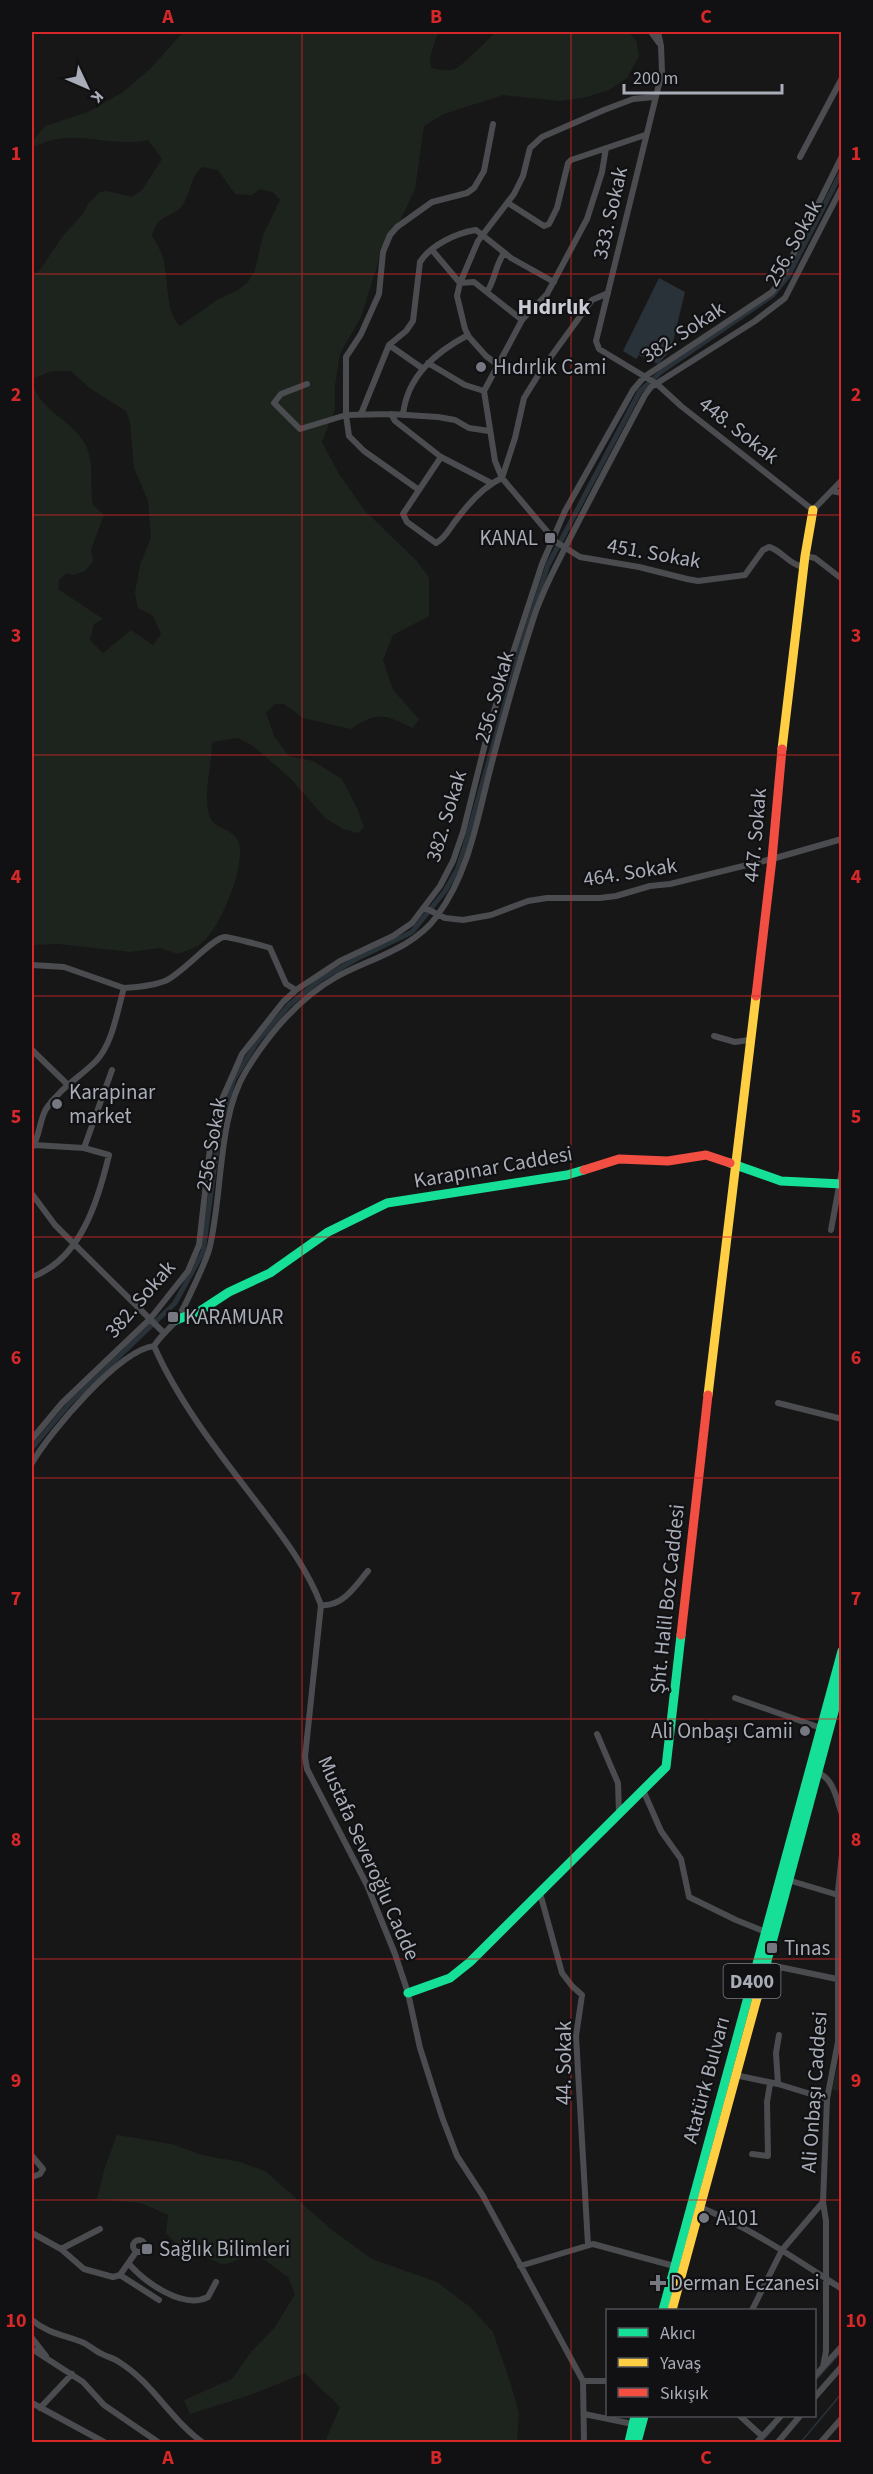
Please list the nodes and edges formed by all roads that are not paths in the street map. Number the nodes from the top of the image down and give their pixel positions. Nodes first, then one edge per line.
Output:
1 (651, 32) edge
2 (658, 32) edge
3 (661, 46) junction
4 (842, 78) edge
5 (654, 97) junction
6 (493, 124) dead end
7 (645, 135) junction
8 (606, 148) junction
9 (842, 156) edge
10 (800, 157) dead end
11 (842, 187) edge
12 (508, 203) junction
13 (483, 234) junction
14 (432, 250) junction
15 (504, 253) junction
16 (554, 282) junction
17 (460, 283) junction
18 (486, 291) junction
19 (608, 293) junction
20 (522, 320) junction
21 (468, 335) junction
22 (389, 345) junction
23 (425, 365) junction
24 (498, 365) junction
25 (646, 378) junction
26 (307, 384) dead end
27 (656, 384) junction
28 (484, 391) junction
29 (361, 414) junction
30 (391, 414) junction
31 (345, 415) junction
32 (403, 415) junction
33 (489, 431) junction
34 (441, 457) junction
35 (502, 478) junction
36 (842, 480) edge
37 (491, 483) junction
38 (419, 490) junction
39 (831, 491) junction
40 (842, 493) edge
41 (813, 510) junction
42 (559, 544) junction
43 (806, 559) junction
44 (842, 579) edge
45 (842, 839) edge
46 (772, 859) junction
47 (425, 908) junction
48 (436, 914) junction
49 (32, 965) edge
50 (124, 988) junction
51 (296, 990) junction
52 (714, 1036) dead end
53 (749, 1040) junction
54 (32, 1050) edge
55 (112, 1070) dead end
56 (68, 1085) junction
57 (34, 1134) edge
58 (33, 1146) edge
59 (84, 1148) junction
60 (735, 1163) junction
61 (842, 1170) edge
62 (840, 1184) edge
63 (32, 1194) edge
64 (831, 1230) dead end
65 (75, 1244) junction
66 (32, 1277) edge
67 (150, 1319) junction
68 (176, 1320) junction
69 (161, 1330) junction
70 (154, 1346) junction
71 (778, 1403) dead end
72 (842, 1419) edge
73 (32, 1439) edge
74 (32, 1463) edge
75 (368, 1571) dead end
76 (321, 1605) junction
77 (842, 1651) edge
78 (842, 1682) edge
79 (735, 1698) dead end
80 (821, 1728) junction
81 (597, 1734) dead end
82 (814, 1770) junction
83 (643, 1790) junction
84 (619, 1813) junction
85 (842, 1814) edge
86 (842, 1854) edge
87 (788, 1880) junction
88 (540, 1893) junction
89 (838, 1895) junction
90 (766, 1932) junction
91 (765, 1964) junction
92 (837, 1979) junction
93 (408, 1993) junction
94 (779, 2035) dead end
95 (735, 2075) junction
96 (770, 2084) junction
97 (778, 2084) junction
98 (827, 2100) junction
99 (752, 2154) dead end
100 (32, 2156) edge
101 (32, 2177) edge
102 (823, 2202) junction
103 (695, 2205) junction
104 (100, 2229) dead end
105 (32, 2233) edge
106 (588, 2245) junction
107 (61, 2249) junction
108 (782, 2250) junction
109 (136, 2252) dead end
110 (129, 2264) junction
111 (520, 2266) junction
112 (674, 2266) junction
113 (120, 2275) junction
114 (825, 2278) junction
115 (216, 2282) dead end
116 (842, 2289) edge
117 (159, 2300) dead end
118 (663, 2309) edge
119 (672, 2309) edge
120 (752, 2309) edge
121 (32, 2320) edge
122 (32, 2338) edge
123 (842, 2346) edge
124 (32, 2349) edge
125 (49, 2359) junction
126 (842, 2366) edge
127 (823, 2367) junction
128 (72, 2374) junction
129 (816, 2375) edge
130 (583, 2381) junction
131 (606, 2381) edge
132 (816, 2396) edge
133 (32, 2403) edge
134 (40, 2408) junction
135 (584, 2414) junction
136 (606, 2417) edge
137 (609, 2417) edge
138 (643, 2417) edge
139 (742, 2417) edge
140 (779, 2417) edge
141 (798, 2417) edge
142 (842, 2418) edge
143 (634, 2420) edge
144 (762, 2436) junction
145 (104, 2442) edge
146 (158, 2442) edge
147 (202, 2442) edge
148 (584, 2442) edge
149 (629, 2442) edge
150 (637, 2442) edge
151 (757, 2442) edge
152 (778, 2442) edge
153 (820, 2442) edge

1 - 3 street
2 - 3 street, 333. Sokak
3 - 5 street, 333. Sokak
4 - 10 street
5 - 7 street, 333. Sokak
5 - 12 street
6 - 31 street
7 - 8 street
7 - 19 street, 333. Sokak
8 - 12 street
8 - 16 street
9 - 25 street, 382. Sokak
11 - 27 street, 256. Sokak
12 - 13 street
13 - 14 street
13 - 15 street
13 - 17 street
14 - 17 street
14 - 22 street
15 - 16 street
15 - 18 street
16 - 20 street
17 - 18 street
17 - 21 street
18 - 20 street
19 - 25 street, 333. Sokak
19 - 35 street
20 - 24 street
21 - 23 street
21 - 24 street
22 - 23 street
22 - 29 street
23 - 28 street
23 - 32 street
24 - 28 street
25 - 27 street, 448. Sokak
25 - 42 street, 382. Sokak
26 - 31 street
27 - 41 street, 448. Sokak
27 - 42 street, 256. Sokak
28 - 33 street
29 - 30 street
29 - 31 street
30 - 32 street
30 - 34 street
31 - 38 street
32 - 33 street
33 - 35 street
34 - 37 street
34 - 38 street
35 - 37 street
35 - 42 street
36 - 39 street
37 - 38 street
39 - 40 street
39 - 41 street
41 - 43 street, 447. Sokak
42 - 43 street, 451. Sokak
42 - 47 street, 382. Sokak
42 - 48 street, 256. Sokak
43 - 44 street
43 - 46 street, 447. Sokak
45 - 46 street, 464. Sokak
46 - 48 street, 464. Sokak
46 - 53 street, 447. Sokak
47 - 48 street, 464. Sokak
47 - 51 street, 382. Sokak
48 - 68 street, 256. Sokak
49 - 50 street
50 - 51 street
50 - 56 street
51 - 67 street, 382. Sokak
52 - 53 street
53 - 60 street, 447. Sokak
54 - 56 street
55 - 59 street
56 - 57 street
57 - 58 street
58 - 59 street
59 - 65 street
60 - 62 street, Karapınar Caddesi
60 - 68 street, Karapınar Caddesi
60 - 83 street, Şht. Halil Boz Caddesi
61 - 62 street
62 - 64 street
63 - 65 street
65 - 66 street
65 - 67 street
67 - 69 street
67 - 73 street, 382. Sokak
68 - 69 street, 256. Sokak
69 - 70 street, 256. Sokak
70 - 74 street
70 - 76 street, Mustafa Severoğlu Cadde
71 - 72 street
75 - 76 street
76 - 93 street, Mustafa Severoğlu Cadde
77 - 80 street, Atatürk Bulvarı / D400
78 - 82 street, Atatürk Bulvarı / D400
79 - 80 street
80 - 82 street, Atatürk Bulvarı / D400
81 - 84 street
82 - 85 street
82 - 87 street, Atatürk Bulvarı / D400
82 - 90 street, Atatürk Bulvarı / D400
83 - 84 street, Şht. Halil Boz Caddesi
83 - 90 street
84 - 88 street, Şht. Halil Boz Caddesi
86 - 89 street, Ali Onbaşı Caddesi
87 - 89 street
87 - 91 street, Atatürk Bulvarı / D400
88 - 93 street, Şht. Halil Boz Caddesi
88 - 106 street, 44. Sokak
89 - 92 street, Ali Onbaşı Caddesi
90 - 103 street, Atatürk Bulvarı / D400
91 - 92 street
91 - 95 street, Atatürk Bulvarı / D400
92 - 98 street, Ali Onbaşı Caddesi
93 - 111 street, Mustafa Severoğlu Cadde
94 - 97 street
95 - 96 street
95 - 103 street, Atatürk Bulvarı / D400
96 - 97 street
96 - 99 street
97 - 98 street
98 - 102 street, Ali Onbaşı Caddesi
100 - 101 street
102 - 108 street, Ali Onbaşı Caddesi
102 - 114 street
103 - 108 street
103 - 112 street, Atatürk Bulvarı / D400
103 - 119 street, Atatürk Bulvarı / D400
104 - 107 street
105 - 107 street
106 - 111 street
106 - 112 street
107 - 113 street
108 - 114 street
108 - 120 street, Ali Onbaşı Caddesi
109 - 110 street
110 - 113 street
110 - 115 street
111 - 130 street, Mustafa Severoğlu Cadde
112 - 118 street, Atatürk Bulvarı / D400
113 - 117 street
114 - 116 street
114 - 127 street
121 - 147 street
122 - 125 street
123 - 127 street
124 - 125 street
125 - 128 street
126 - 132 street
127 - 129 street
128 - 134 street
128 - 146 street
130 - 131 street
130 - 135 street
133 - 134 street
134 - 145 street
135 - 136 street
135 - 148 street
137 - 143 street
138 - 150 street
139 - 144 street
140 - 144 street
141 - 152 street
142 - 153 street
143 - 149 street
144 - 151 street

